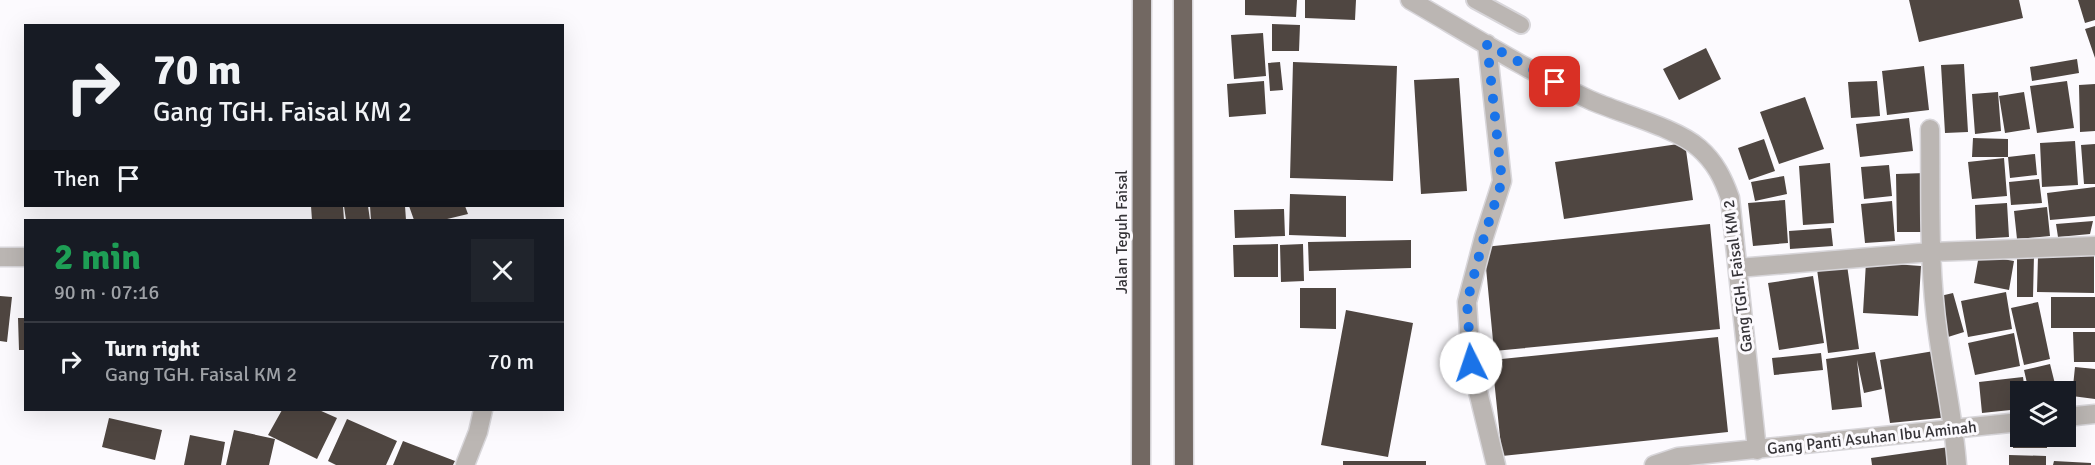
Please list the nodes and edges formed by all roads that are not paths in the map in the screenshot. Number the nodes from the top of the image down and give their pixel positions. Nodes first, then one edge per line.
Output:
1 (1142, 0) edge
2 (1184, 0) edge
3 (1410, 0) edge
4 (1475, 0) edge
5 (1521, 25) dead end
6 (1487, 44) junction
7 (1930, 129) dead end
8 (2095, 246) edge
9 (1931, 252) junction
10 (0, 257) edge
11 (24, 257) edge
12 (1738, 267) junction
13 (483, 411) edge
14 (2095, 414) edge
15 (2076, 416) edge
16 (2010, 423) edge
17 (1954, 429) junction
18 (1757, 450) junction
19 (465, 465) edge
20 (1141, 465) edge
21 (1184, 465) edge
22 (1496, 465) edge
23 (1654, 465) edge
24 (1957, 465) edge

1 - 20 highway, Jalan Teguh Faisal
2 - 21 highway
3 - 6 street, Gang TGH. Faisal KM 2
4 - 5 lane
6 - 12 street, Gang TGH. Faisal KM 2
6 - 22 street
7 - 9 street
8 - 9 street
9 - 12 street
9 - 17 street
10 - 11 street
12 - 18 street, Gang TGH. Faisal KM 2
13 - 19 street
14 - 15 street
16 - 17 street, Gang Panti Asuhan Ibu Aminah
17 - 18 street, Gang Panti Asuhan Ibu Aminah
17 - 24 street
18 - 23 street, Gang Panti Asuhan Ibu Aminah

